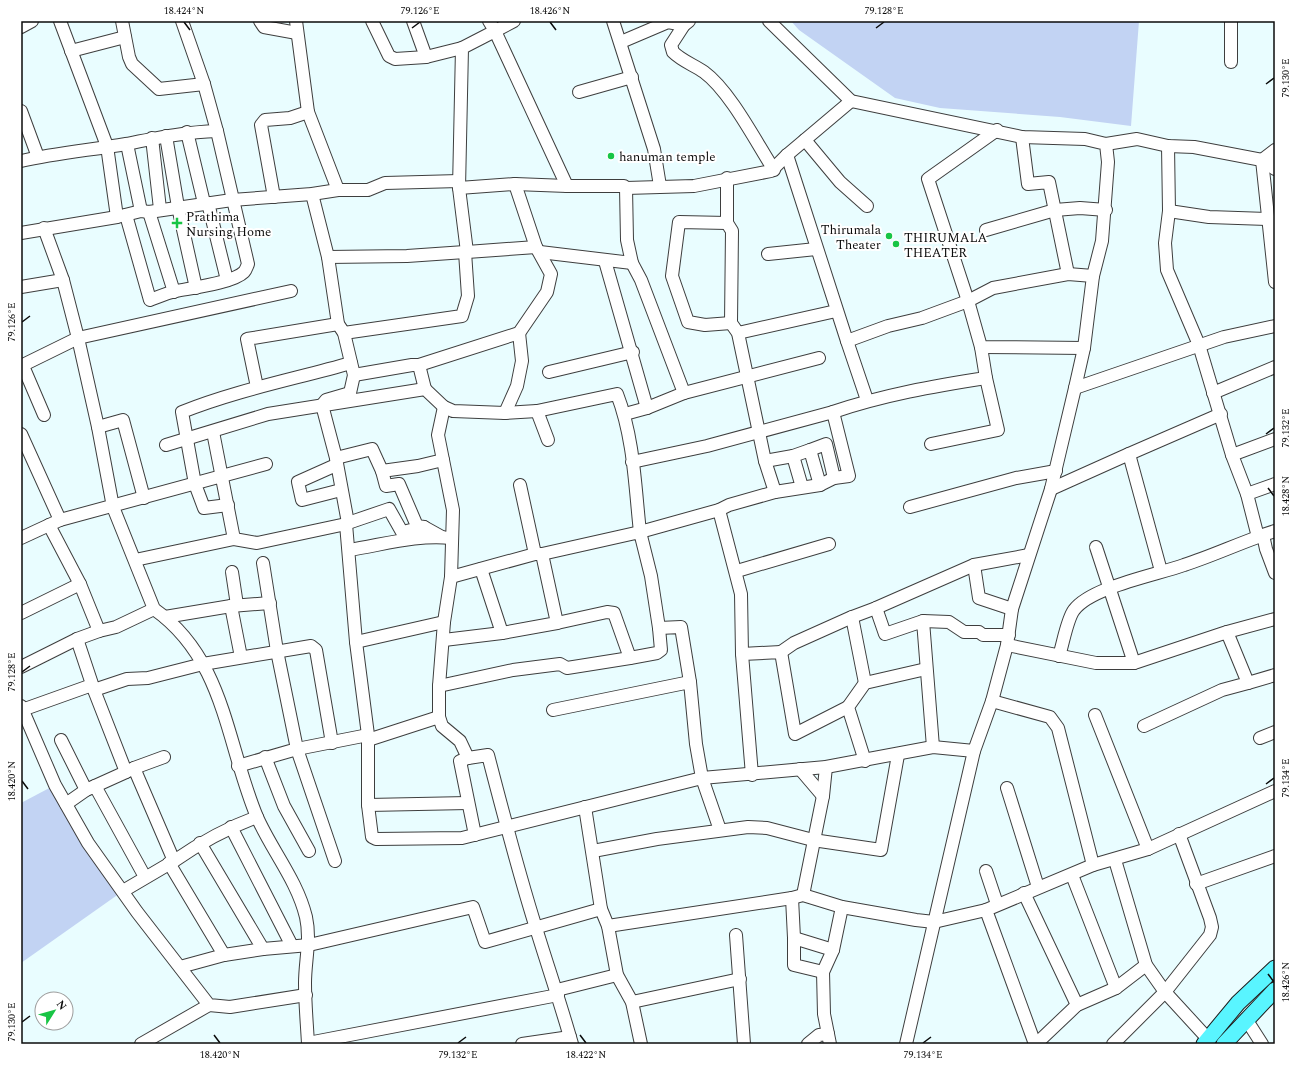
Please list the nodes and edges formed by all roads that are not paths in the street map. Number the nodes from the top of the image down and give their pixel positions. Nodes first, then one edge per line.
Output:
1 (32, 21) edge
2 (60, 21) edge
3 (122, 21) edge
4 (182, 21) edge
5 (260, 21) edge
6 (372, 21) edge
7 (413, 21) edge
8 (514, 21) edge
9 (613, 21) edge
10 (769, 21) edge
11 (1231, 21) edge
12 (687, 23) edge
13 (492, 26) edge
14 (21, 27) edge
15 (296, 27) edge
16 (125, 38) junction
17 (621, 42) junction
18 (462, 48) junction
19 (71, 51) junction
20 (426, 57) junction
21 (1231, 62) dead end
22 (632, 78) junction
23 (204, 84) junction
24 (579, 92) dead end
25 (851, 100) junction
26 (21, 111) edge
27 (308, 112) junction
28 (997, 130) junction
29 (217, 131) junction
30 (187, 132) junction
31 (166, 136) junction
32 (1022, 137) junction
33 (152, 138) junction
34 (805, 140) junction
35 (126, 144) junction
36 (1106, 144) junction
37 (107, 146) junction
38 (1168, 146) junction
39 (1275, 150) edge
40 (787, 155) junction
41 (38, 157) junction
42 (1275, 159) edge
43 (1262, 160) junction
44 (21, 161) edge
45 (1275, 169) edge
46 (774, 170) junction
47 (727, 178) junction
48 (515, 184) junction
49 (566, 186) junction
50 (660, 186) junction
51 (459, 188) junction
52 (626, 188) junction
53 (338, 190) junction
54 (312, 194) junction
55 (274, 196) junction
56 (232, 200) junction
57 (206, 203) junction
58 (867, 206) dead end
59 (178, 207) junction
60 (1055, 210) junction
61 (1106, 210) junction
62 (150, 211) junction
63 (1169, 211) junction
64 (122, 216) junction
65 (1267, 219) junction
66 (727, 223) junction
67 (44, 228) junction
68 (986, 230) dead end
69 (21, 233) edge
70 (538, 249) junction
71 (816, 249) junction
72 (466, 252) junction
73 (768, 254) dead end
74 (328, 257) junction
75 (605, 261) junction
76 (632, 263) junction
77 (1068, 274) junction
78 (1093, 276) junction
79 (63, 280) junction
80 (227, 280) junction
81 (1275, 282) edge
82 (21, 287) edge
83 (196, 288) junction
84 (291, 291) dead end
85 (174, 292) junction
86 (968, 301) junction
87 (836, 311) junction
88 (732, 322) junction
89 (1275, 326) edge
90 (341, 328) junction
91 (519, 333) junction
92 (738, 333) junction
93 (78, 338) junction
94 (847, 341) junction
95 (1199, 345) junction
96 (981, 347) junction
97 (1084, 348) junction
98 (632, 352) junction
99 (819, 358) dead end
100 (351, 363) junction
101 (419, 365) junction
102 (22, 366) edge
103 (1275, 367) edge
104 (549, 372) dead end
105 (354, 375) junction
106 (747, 376) junction
107 (986, 378) junction
108 (257, 387) junction
109 (1075, 388) junction
110 (425, 389) junction
111 (684, 393) junction
112 (1213, 393) junction
113 (867, 400) junction
114 (322, 405) junction
115 (444, 407) junction
116 (647, 408) junction
117 (537, 411) junction
118 (833, 412) junction
119 (505, 413) junction
120 (625, 414) junction
121 (1220, 414) junction
122 (44, 415) dead end
123 (98, 427) junction
124 (758, 431) junction
125 (213, 432) junction
126 (21, 434) edge
127 (1275, 439) edge
128 (186, 440) junction
129 (548, 440) dead end
130 (931, 444) dead end
131 (166, 445) dead end
132 (810, 450) junction
133 (1129, 454) junction
134 (1232, 455) junction
135 (793, 456) junction
136 (444, 460) junction
137 (765, 461) junction
138 (336, 462) junction
139 (632, 462) junction
140 (266, 464) dead end
141 (382, 471) junction
142 (1056, 471) junction
143 (222, 476) junction
144 (834, 478) junction
145 (195, 484) junction
146 (1275, 484) edge
147 (520, 485) dead end
148 (820, 485) junction
149 (802, 487) junction
150 (1051, 489) junction
151 (341, 490) junction
152 (775, 492) junction
153 (1247, 494) junction
154 (144, 498) junction
155 (228, 505) junction
156 (113, 506) junction
157 (910, 507) dead end
158 (719, 510) junction
159 (60, 520) junction
160 (347, 523) junction
161 (49, 525) junction
162 (424, 527) junction
163 (1275, 531) edge
164 (640, 532) junction
165 (1261, 536) junction
166 (21, 538) edge
167 (447, 538) junction
168 (234, 539) junction
169 (829, 544) dead end
170 (1096, 547) dead end
171 (349, 550) junction
172 (539, 554) junction
173 (1029, 555) junction
174 (135, 560) junction
175 (263, 563) dead end
176 (974, 565) junction
177 (481, 569) junction
178 (736, 571) junction
179 (1161, 571) junction
180 (232, 572) dead end
181 (1275, 573) edge
182 (451, 577) junction
183 (80, 584) junction
184 (1109, 589) junction
185 (270, 603) junction
186 (234, 605) junction
187 (876, 608) junction
188 (154, 609) junction
189 (1012, 609) junction
190 (21, 613) edge
191 (165, 617) junction
192 (852, 617) junction
193 (1275, 619) edge
194 (923, 621) junction
195 (444, 622) junction
196 (557, 623) junction
197 (659, 628) junction
198 (99, 631) junction
199 (1227, 632) junction
200 (502, 633) junction
201 (77, 639) junction
202 (444, 640) junction
203 (1008, 640) junction
204 (356, 642) junction
205 (277, 650) junction
206 (781, 652) junction
207 (742, 654) junction
208 (1059, 656) junction
209 (241, 657) junction
210 (630, 658) junction
211 (1134, 663) junction
212 (203, 664) junction
213 (21, 667) edge
214 (926, 669) junction
215 (1275, 675) edge
216 (690, 682) junction
217 (865, 683) junction
218 (1248, 683) junction
219 (439, 686) junction
220 (93, 688) junction
221 (992, 701) junction
222 (848, 707) junction
223 (553, 710) dead end
224 (22, 713) edge
225 (1095, 715) dead end
226 (439, 717) junction
227 (1144, 726) dead end
228 (1275, 732) edge
229 (368, 738) junction
230 (1260, 738) dead end
231 (61, 740) dead end
232 (332, 743) junction
233 (933, 747) junction
234 (296, 749) junction
235 (974, 752) junction
236 (898, 755) junction
237 (164, 757) dead end
238 (266, 757) junction
239 (468, 758) junction
240 (865, 761) junction
241 (238, 766) junction
242 (826, 766) junction
243 (800, 768) junction
244 (130, 770) junction
245 (752, 774) junction
246 (702, 778) junction
247 (90, 788) junction
248 (1007, 788) dead end
249 (1275, 791) edge
250 (823, 796) junction
251 (468, 803) junction
252 (66, 804) junction
253 (368, 805) junction
254 (586, 807) junction
255 (257, 817) junction
256 (232, 826) junction
257 (506, 827) junction
258 (720, 830) junction
259 (1179, 834) junction
260 (475, 835) junction
261 (813, 840) junction
262 (200, 843) junction
263 (1148, 849) junction
264 (308, 851) dead end
265 (593, 851) junction
266 (1275, 856) edge
267 (1115, 860) junction
268 (335, 861) dead end
269 (171, 862) junction
270 (1093, 865) junction
271 (986, 871) dead end
272 (1072, 874) junction
273 (144, 877) junction
274 (1196, 884) junction
275 (1038, 887) junction
276 (123, 891) junction
277 (1024, 893) junction
278 (797, 897) junction
279 (997, 904) junction
280 (842, 907) junction
281 (601, 909) junction
282 (986, 910) junction
283 (934, 922) junction
284 (608, 926) junction
285 (536, 929) junction
286 (736, 935) dead end
287 (794, 938) junction
288 (309, 945) junction
289 (292, 946) junction
290 (263, 949) junction
291 (833, 950) junction
292 (224, 955) junction
293 (1146, 965) junction
294 (180, 966) junction
295 (1275, 968) edge
296 (823, 972) junction
297 (617, 975) junction
298 (740, 979) junction
299 (1116, 988) junction
300 (1275, 990) edge
301 (558, 992) junction
302 (1165, 992) junction
303 (306, 995) junction
304 (632, 1002) junction
305 (209, 1005) junction
306 (1077, 1005) junction
307 (1246, 1019) junction
308 (829, 1039) edge
309 (571, 1040) edge
310 (1206, 1042) edge
311 (308, 1043) edge
312 (142, 1044) edge
313 (522, 1044) edge
314 (641, 1044) edge
315 (744, 1044) edge
316 (808, 1044) edge
317 (906, 1044) edge
318 (1035, 1044) edge
319 (1113, 1044) edge
320 (1224, 1044) edge
321 (1262, 1044) edge

1 - 14 street
2 - 19 street
3 - 16 street
4 - 23 street
5 - 15 street
6 - 20 street
7 - 20 street
8 - 13 street
9 - 17 street
10 - 25 street
11 - 21 street
12 - 17 street
12 - 46 street
13 - 18 street
13 - 49 street
15 - 27 street
16 - 19 street
16 - 23 street
17 - 22 street
18 - 20 street
18 - 51 street
19 - 37 street
22 - 24 street
22 - 50 street
23 - 29 street
25 - 28 street
25 - 34 street
26 - 41 street
27 - 53 street
27 - 55 street
28 - 32 street
28 - 86 street
29 - 30 street
29 - 56 street
30 - 31 street
30 - 57 street
31 - 33 street
31 - 59 street
32 - 36 street
32 - 60 street
33 - 35 street
33 - 62 street
34 - 40 street
34 - 58 street
35 - 37 street
35 - 62 street
36 - 38 street
36 - 61 street
37 - 41 street
37 - 64 street
38 - 43 street
38 - 63 street
39 - 43 street
40 - 46 street
40 - 71 street
41 - 44 street
42 - 43 street
43 - 45 street
43 - 65 street
46 - 47 street
47 - 50 street
47 - 66 street
48 - 49 street
48 - 51 street
48 - 70 street
49 - 52 street
50 - 52 street
51 - 53 street
51 - 72 street
52 - 76 street
53 - 54 street
54 - 55 street
54 - 74 street
55 - 56 street
56 - 57 street
56 - 80 street
57 - 59 street
57 - 80 street
59 - 62 street
59 - 83 street
60 - 61 street
60 - 68 street
60 - 77 street
61 - 78 street
62 - 64 street
62 - 85 street
63 - 65 street
63 - 95 street
64 - 67 street
64 - 85 street
65 - 81 street
66 - 88 street
66 - 88 street
67 - 69 street
67 - 79 street
70 - 72 street
70 - 75 street
70 - 91 street
71 - 73 street
71 - 87 street
72 - 74 street
72 - 90 street
74 - 90 street
75 - 76 street
75 - 98 street
76 - 111 street
77 - 78 street
77 - 86 street
78 - 97 street
79 - 82 street
79 - 93 street
80 - 83 street
83 - 85 street
84 - 93 street
86 - 94 street
86 - 96 street
87 - 92 street
87 - 94 street
88 - 92 street
89 - 95 street
90 - 100 street
90 - 108 street
91 - 101 street
91 - 119 street
92 - 106 street
93 - 102 street
93 - 123 street
94 - 113 street
95 - 109 street
95 - 112 street
96 - 97 street
96 - 107 street
97 - 109 street
98 - 104 street
98 - 116 street
99 - 106 street
100 - 105 street
100 - 108 street
101 - 105 street
101 - 110 street
102 - 122 street
103 - 112 street
105 - 114 street
106 - 111 street
106 - 124 street
107 - 113 street
107 - 130 street
108 - 128 street
109 - 142 street
110 - 114 street
110 - 115 street
111 - 116 street
112 - 121 street
113 - 118 street
114 - 125 street
114 - 138 street
115 - 119 street
115 - 136 street
116 - 120 street
117 - 119 street
117 - 120 street
117 - 129 street
118 - 124 street
118 - 144 street
120 - 139 street
121 - 133 street
121 - 134 street
123 - 154 street
123 - 156 street
124 - 137 street
124 - 139 street
125 - 128 street
125 - 143 street
126 - 159 street
127 - 134 street
128 - 131 street
128 - 145 street
132 - 135 street
132 - 144 street
132 - 148 street
133 - 150 street
133 - 179 street
134 - 153 street
135 - 137 street
135 - 149 street
136 - 141 street
136 - 167 street
137 - 152 street
138 - 141 street
138 - 151 street
138 - 151 street
139 - 164 street
140 - 143 street
141 - 162 street
142 - 150 street
142 - 157 street
143 - 145 street
143 - 155 street
144 - 148 street
145 - 154 street
145 - 155 street
146 - 153 street
147 - 172 street
148 - 149 street
149 - 152 street
150 - 173 street
151 - 160 street
152 - 158 street
153 - 165 street
154 - 156 street
155 - 168 street
156 - 159 street
156 - 174 street
158 - 164 street
158 - 178 street
159 - 161 street
160 - 162 street
160 - 168 street
160 - 171 street
161 - 166 street
161 - 183 street
162 - 167 street
163 - 165 street
164 - 172 street
164 - 197 street
165 - 179 street
165 - 181 street
167 - 171 street
167 - 182 street
168 - 174 street
169 - 178 street
170 - 184 street
171 - 204 street
172 - 177 street
172 - 196 street
173 - 176 street
173 - 189 street
174 - 188 street
175 - 185 street
176 - 187 street
176 - 189 street
177 - 182 street
177 - 200 street
178 - 207 street
179 - 184 street
180 - 186 street
182 - 195 street
183 - 190 street
183 - 198 street
184 - 208 street
184 - 211 street
185 - 186 street
185 - 205 street
186 - 191 street
186 - 209 street
187 - 192 street
187 - 194 street
188 - 191 street
188 - 198 street
189 - 203 street
191 - 212 street
192 - 206 street
192 - 217 street
193 - 199 street
194 - 203 street
194 - 214 street
195 - 202 street
195 - 204 street
196 - 200 street
196 - 210 street
197 - 210 street
197 - 216 street
198 - 201 street
199 - 211 street
199 - 218 street
200 - 202 street
201 - 213 street
201 - 220 street
202 - 219 street
203 - 208 street
203 - 221 street
204 - 229 street
205 - 209 street
205 - 232 street
205 - 234 street
206 - 207 street
206 - 222 street
207 - 245 street
208 - 211 street
209 - 212 street
210 - 219 street
212 - 220 street
212 - 241 street
214 - 217 street
214 - 233 street
215 - 218 street
216 - 223 street
216 - 246 street
217 - 222 street
218 - 227 street
219 - 226 street
220 - 224 street
220 - 244 street
221 - 235 street
221 - 270 street
222 - 240 street
224 - 252 street
225 - 263 street
226 - 229 street
226 - 239 street
228 - 230 street
229 - 232 street
229 - 253 street
231 - 247 street
232 - 234 street
233 - 235 street
233 - 236 street
234 - 238 street
234 - 268 street
235 - 283 street
236 - 240 street
236 - 261 street
237 - 244 street
238 - 241 street
238 - 264 street
239 - 251 street
239 - 257 street
240 - 242 street
241 - 255 street
242 - 243 street
242 - 250 street
243 - 245 street
243 - 250 street
244 - 247 street
244 - 269 street
245 - 246 street
246 - 254 street
246 - 258 street
247 - 252 street
247 - 273 street
248 - 275 street
249 - 259 street
250 - 261 street
251 - 253 street
251 - 260 street
252 - 276 street
253 - 260 street
254 - 257 street
254 - 265 street
255 - 256 street
255 - 288 street
256 - 262 street
256 - 289 street
257 - 260 street
257 - 285 street
258 - 261 street
258 - 265 street
259 - 263 street
259 - 274 street
261 - 278 street
262 - 269 street
262 - 290 street
263 - 267 street
265 - 281 street
266 - 274 street
267 - 270 street
267 - 293 street
269 - 273 street
269 - 292 street
270 - 272 street
271 - 279 street
272 - 275 street
272 - 299 street
273 - 276 street
274 - 302 street
275 - 277 street
276 - 294 street
277 - 279 street
277 - 306 street
278 - 280 street
278 - 284 street
278 - 287 street
279 - 282 street
280 - 283 street
280 - 291 street
281 - 284 street
281 - 285 street
282 - 283 street
282 - 318 street
283 - 317 street
284 - 297 street
285 - 288 street
285 - 301 street
286 - 298 street
287 - 291 street
287 - 296 street
288 - 289 street
288 - 303 street
289 - 290 street
290 - 292 street
291 - 296 street
292 - 294 street
293 - 299 street
293 - 302 street
294 - 305 street
295 - 310 main road
296 - 308 street
297 - 301 street
297 - 304 street
298 - 304 street
298 - 315 street
299 - 306 street
300 - 307 main road
301 - 309 street
301 - 311 street
302 - 310 street
302 - 319 street
303 - 305 street
303 - 311 street
304 - 314 street
305 - 312 street
306 - 318 street
307 - 320 main road
307 - 321 street
308 - 316 street
309 - 313 street

